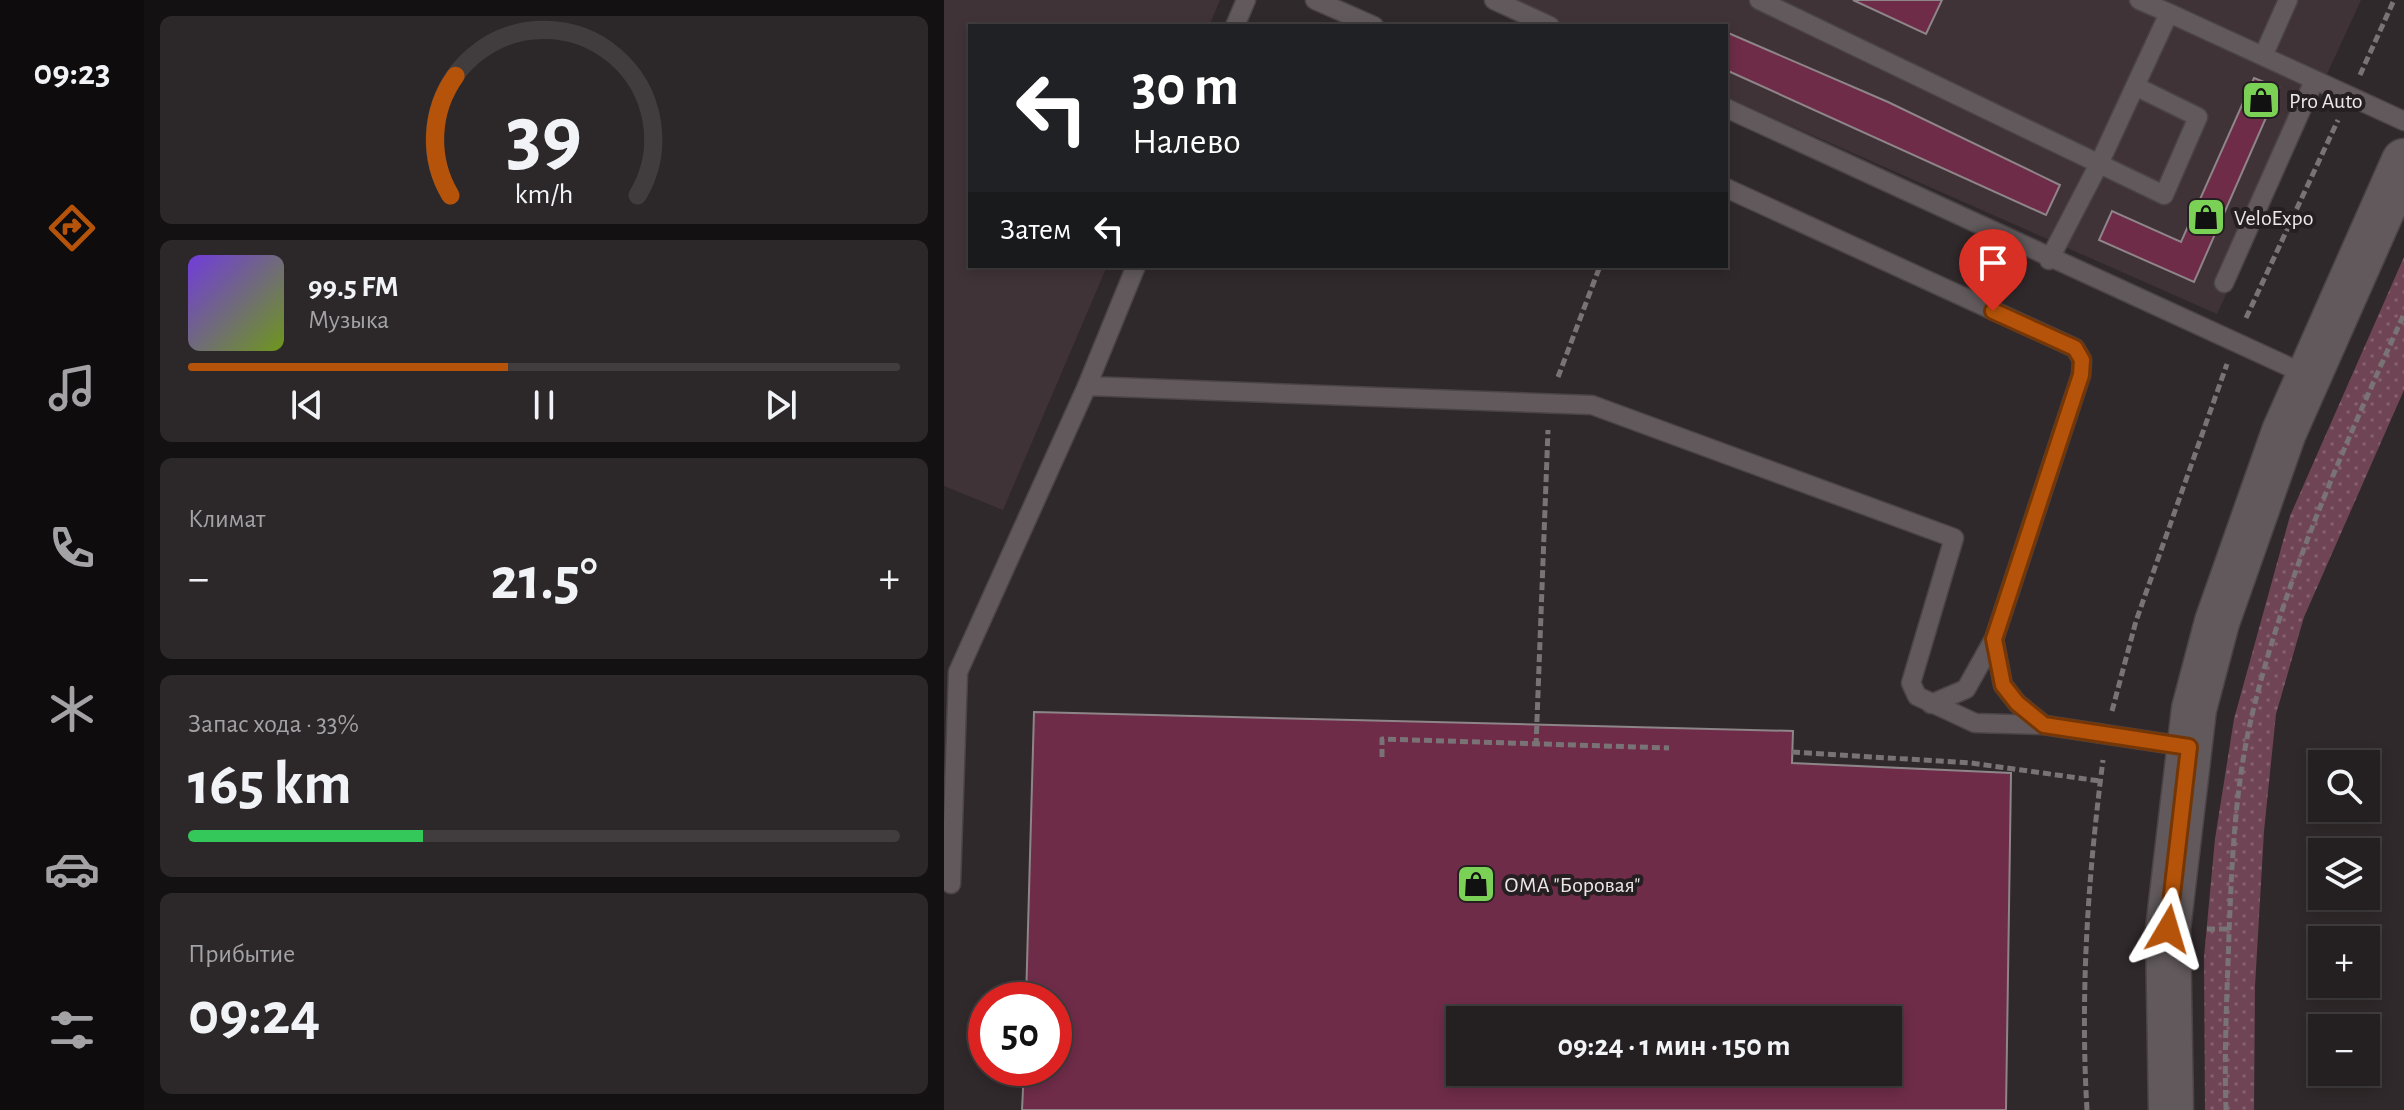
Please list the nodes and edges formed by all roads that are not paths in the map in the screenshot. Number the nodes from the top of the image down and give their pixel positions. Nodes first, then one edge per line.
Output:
1 (1246, 0) edge
2 (1315, 0) edge
3 (1494, 0) edge
4 (1759, 0) edge
5 (2139, 0) edge
6 (2288, 0) edge
7 (2169, 13) junction
8 (1236, 24) edge
9 (1369, 24) edge
10 (1546, 24) edge
11 (2264, 54) junction
12 (2314, 81) junction
13 (2135, 86) junction
14 (1728, 109) edge
15 (2404, 121) edge
16 (2404, 161) edge
17 (2099, 164) junction
18 (1728, 189) edge
19 (2049, 260) junction
20 (1135, 268) edge
21 (2224, 283) dead end
22 (2307, 375) junction
23 (1087, 386) junction
24 (1994, 639) junction
25 (951, 671) edge
26 (1931, 704) junction
27 (2044, 725) junction
28 (2189, 747) junction
29 (951, 884) dead end
30 (2171, 1110) edge

1 - 8 lane
2 - 9 lane
3 - 10 lane
4 - 17 lane
5 - 7 lane
6 - 11 lane
7 - 11 lane
7 - 13 lane
11 - 12 lane
12 - 15 lane
12 - 21 lane
13 - 17 lane
13 - 17 lane
14 - 19 lane
16 - 22 main road
17 - 19 lane
18 - 24 lane
19 - 22 lane
20 - 23 lane
22 - 28 main road
23 - 25 lane
23 - 26 lane
24 - 26 lane
24 - 27 lane
25 - 29 lane
26 - 27 lane
27 - 28 lane
28 - 30 main road

